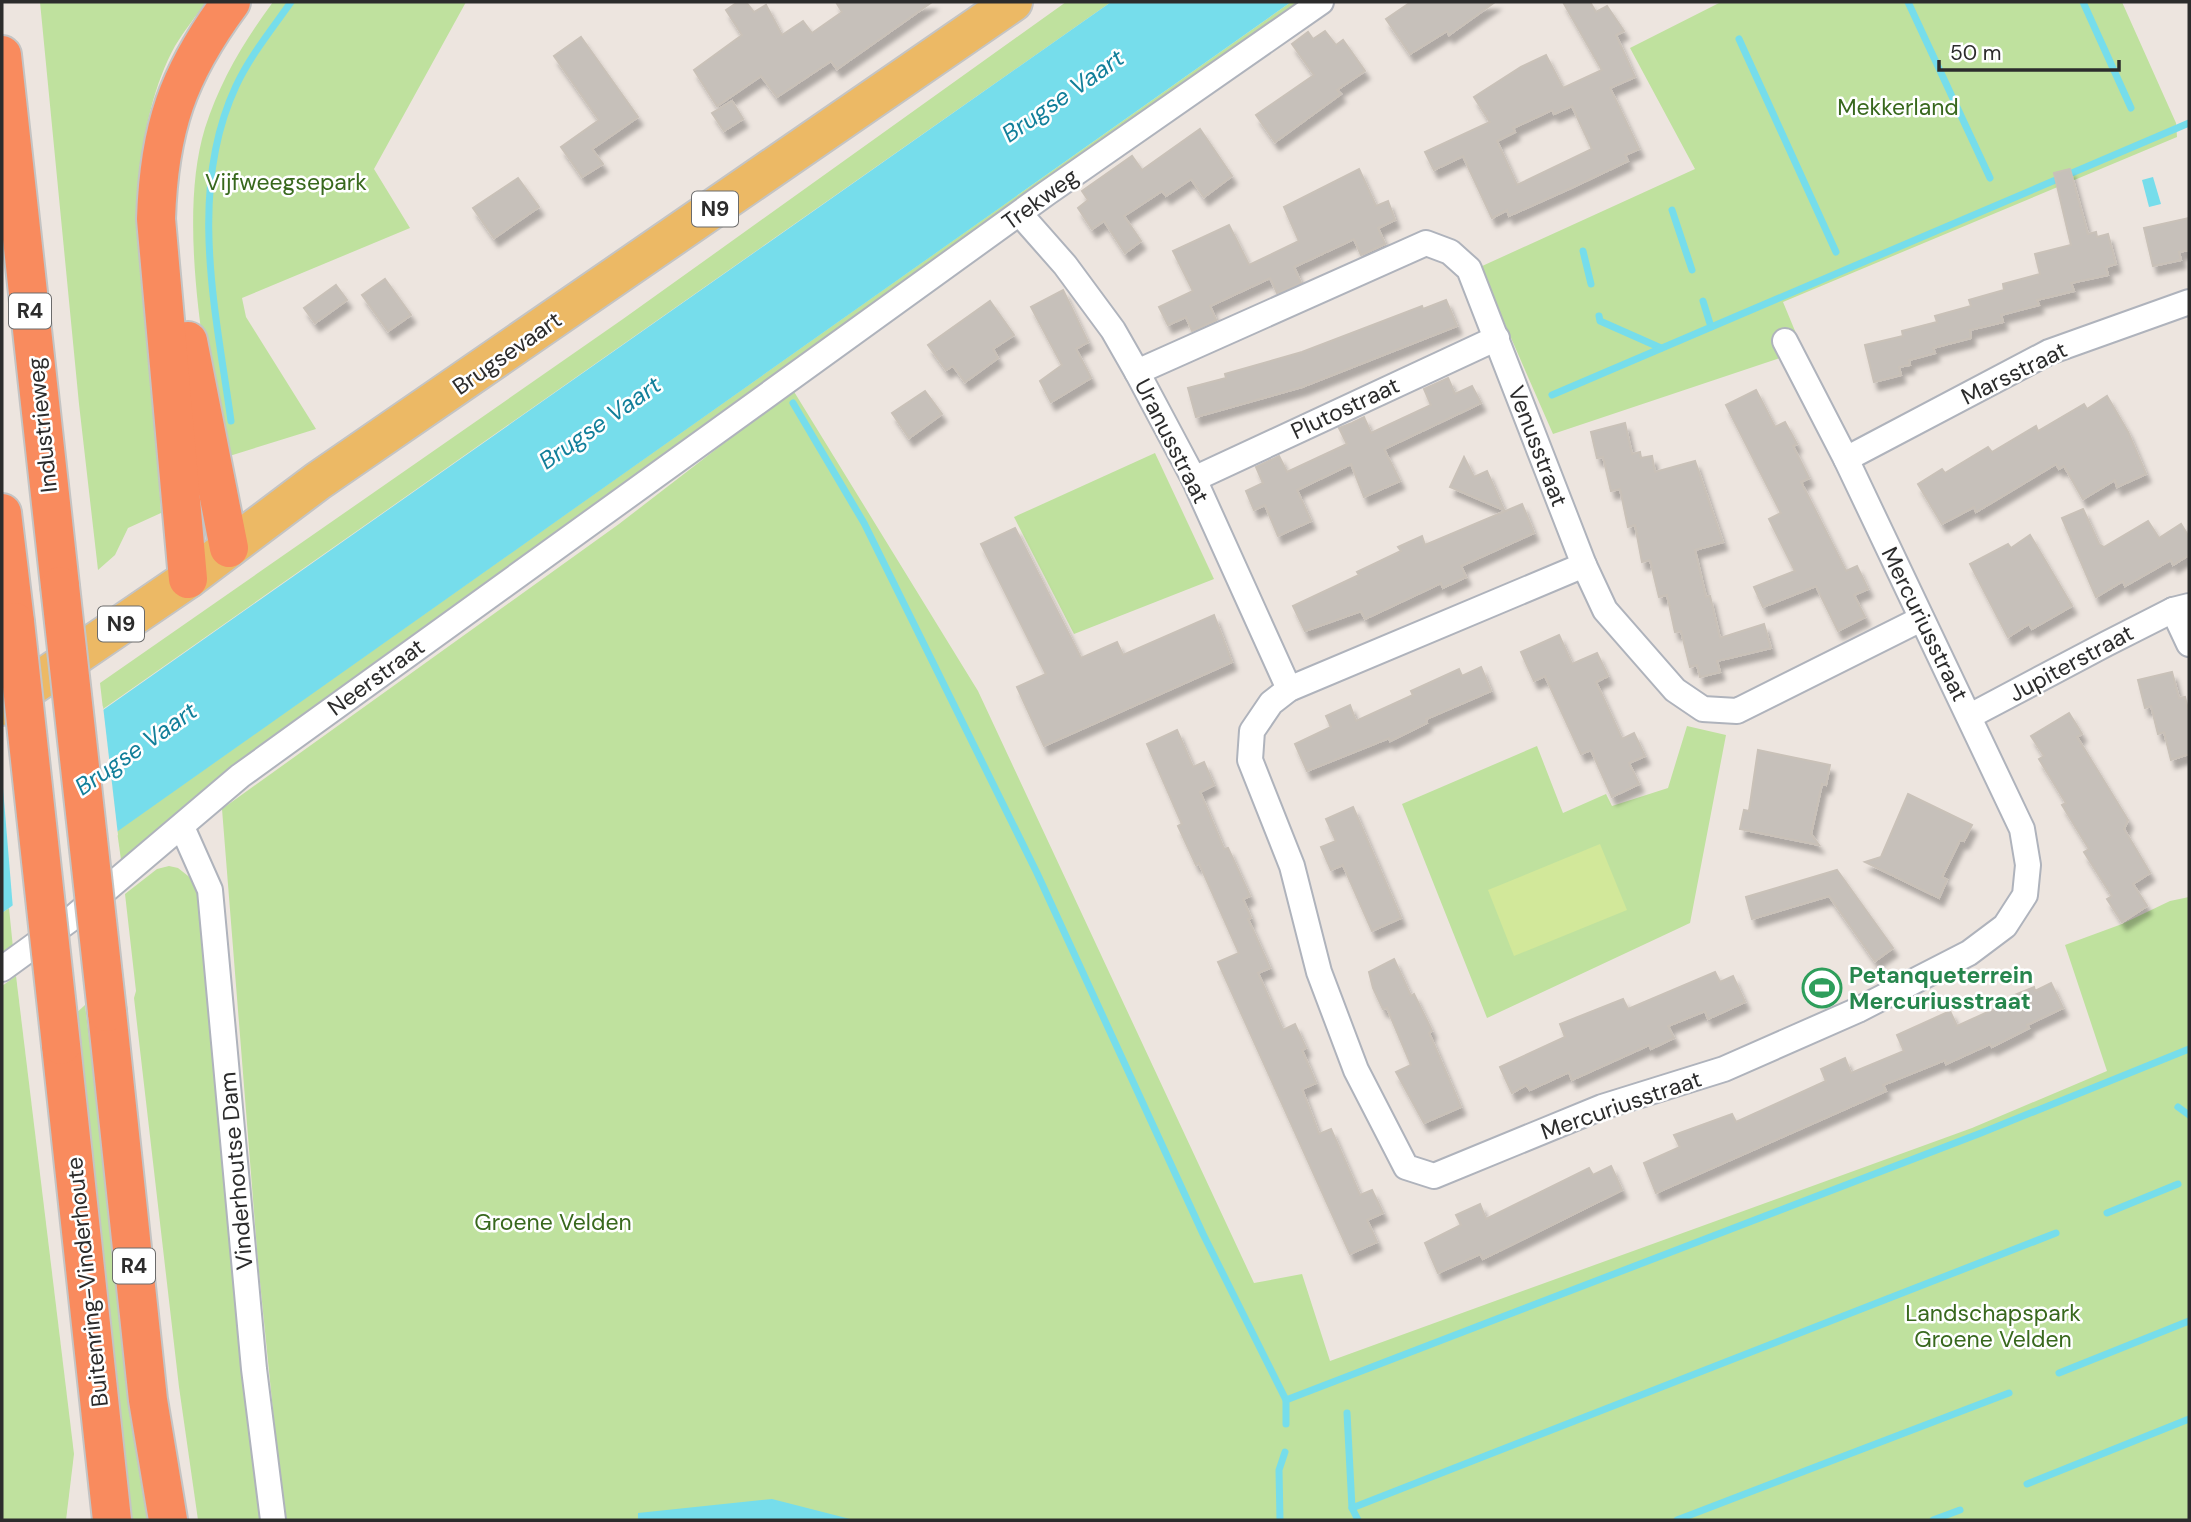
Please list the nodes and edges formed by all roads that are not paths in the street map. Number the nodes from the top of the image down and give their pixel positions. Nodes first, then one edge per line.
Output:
1 (231, 2) edge
2 (251, 2) edge
3 (1013, 2) edge
4 (1321, 2) edge
5 (2, 55) edge
6 (1020, 214) junction
7 (2189, 302) edge
8 (1497, 338) junction
9 (1785, 341) dead end
10 (1137, 372) junction
11 (763, 400) joint
12 (1846, 459) junction
13 (1194, 480) junction
14 (2, 513) edge
15 (229, 548) junction
16 (1584, 565) junction
17 (188, 579) junction
18 (2181, 608) edge
19 (1921, 619) junction
20 (2189, 644) edge
21 (1289, 689) junction
22 (2, 706) edge
23 (1970, 716) junction
24 (183, 827) junction
25 (2, 969) edge
26 (112, 1520) edge
27 (168, 1520) edge
28 (273, 1520) edge

1 - 17 highway
2 - 15 highway
3 - 15 main road, Brugsevaart / N9
4 - 6 street, Trekweg
5 - 27 highway, Industrieweg / R4, bridge
6 - 10 street, Uranusstraat
6 - 11 street, Trekweg
7 - 12 street, Marsstraat
8 - 10 street, Venusstraat
8 - 13 street, Plutostraat
8 - 16 street, Venusstraat
9 - 12 street, Mercuriusstraat
10 - 13 street, Uranusstraat
11 - 24 street, Neerstraat
12 - 19 street, Mercuriusstraat
13 - 21 street, Uranusstraat
14 - 26 highway, Buitenring-Vinderhoute / R4, bridge
15 - 17 main road, Brugsevaart / N9
16 - 19 street, Venusstraat
16 - 21 street, Mercuriusstraat
17 - 22 main road, Brugsevaart / N9
18 - 20 street, Jupiterstraat
18 - 23 street, Jupiterstraat
19 - 23 street, Mercuriusstraat
21 - 23 street, Mercuriusstraat
24 - 25 street, Neerstraat
24 - 28 street, Vinderhoutse Dam

